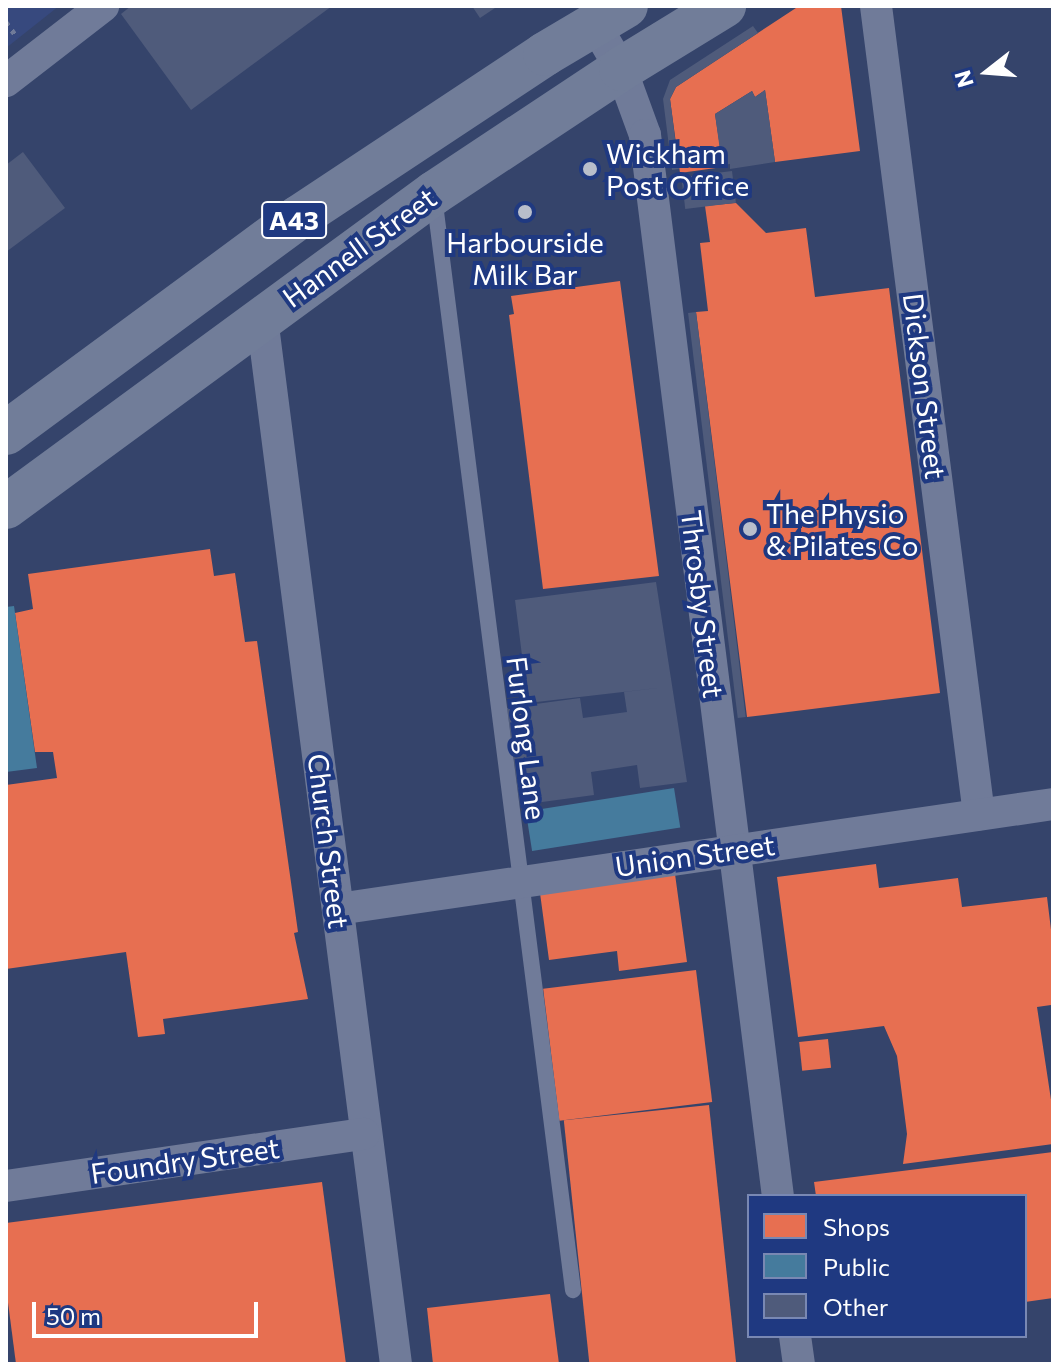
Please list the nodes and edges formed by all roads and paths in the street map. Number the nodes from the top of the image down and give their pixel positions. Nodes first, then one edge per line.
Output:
1 (103, 6) edge
2 (724, 6) edge
3 (876, 6) edge
4 (610, 15) edge
5 (621, 69) junction
6 (6, 81) edge
7 (434, 193) junction
8 (262, 318) junction
9 (6, 433) edge
10 (6, 507) edge
11 (1053, 804) edge
12 (979, 814) junction
13 (733, 849) junction
14 (519, 881) junction
15 (338, 909) junction
16 (364, 1134) junction
17 (6, 1186) edge
18 (778, 1194) edge
19 (573, 1290) dead end
20 (795, 1338) edge
21 (396, 1364) edge
22 (799, 1364) edge

1 - 6 street
2 - 5 highway, Hannell Street / A43
3 - 12 street, Dickson Street
4 - 5 street, Throsby Street
4 - 9 highway, Hannell Street / A43
5 - 7 highway, Hannell Street / A43
5 - 13 street, Throsby Street
7 - 8 highway, Hannell Street / A43
7 - 14 lane, Furlong Lane
8 - 10 highway, Hannell Street / A43
8 - 15 street, Church Street
11 - 12 street, Union Street
12 - 13 street, Union Street
13 - 14 street, Union Street
13 - 18 street, Throsby Street
14 - 15 street, Union Street
14 - 19 lane, Furlong Lane
15 - 16 street, Church Street
16 - 17 street, Foundry Street
16 - 21 street, Church Street
20 - 22 street

